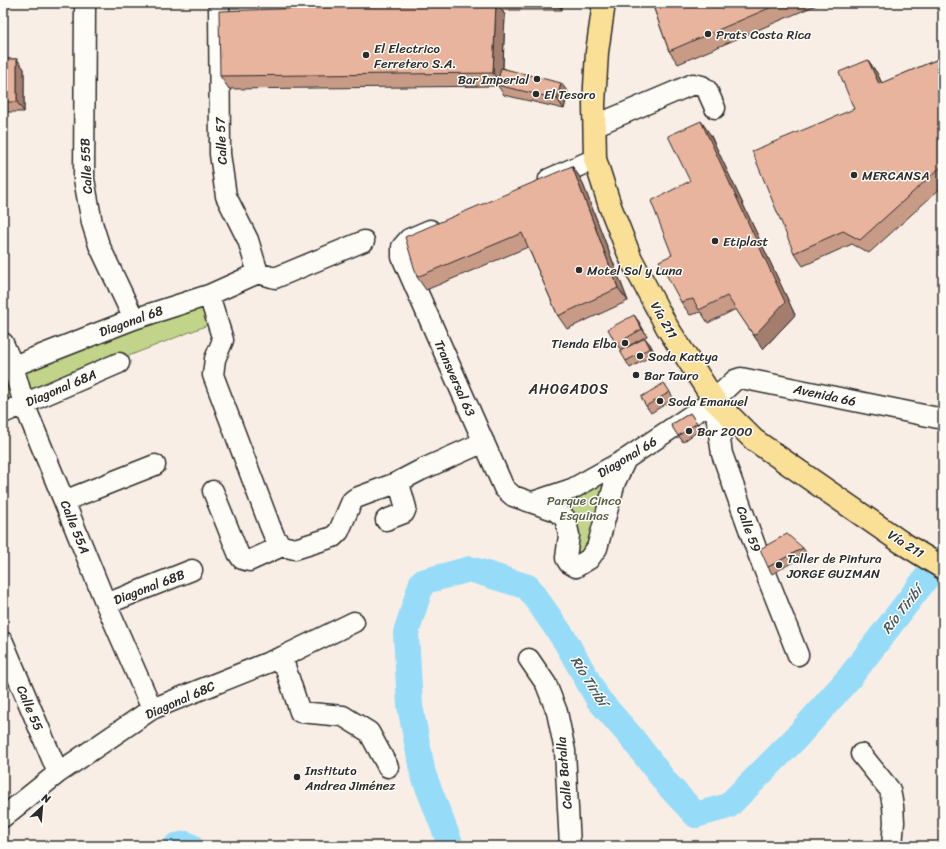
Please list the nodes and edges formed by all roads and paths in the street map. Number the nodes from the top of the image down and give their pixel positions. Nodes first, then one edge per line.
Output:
1 (85, 3) edge
2 (219, 3) edge
3 (604, 3) edge
4 (715, 108) dead end
5 (594, 126) junction
6 (595, 159) junction
7 (531, 187) edge
8 (445, 223) edge
9 (364, 241) dead end
10 (258, 273) junction
11 (209, 295) junction
12 (134, 319) junction
13 (3, 343) edge
14 (119, 364) dead end
15 (8, 368) edge
16 (714, 400) junction
17 (24, 404) junction
18 (3, 413) edge
19 (943, 419) edge
20 (484, 442) junction
21 (626, 459) junction
22 (155, 465) dead end
23 (396, 483) junction
24 (213, 490) dead end
25 (64, 500) junction
26 (533, 502) junction
27 (386, 520) dead end
28 (282, 546) junction
29 (943, 568) edge
30 (192, 570) dead end
31 (106, 604) junction
32 (354, 622) dead end
33 (3, 642) edge
34 (798, 655) dead end
35 (282, 657) junction
36 (528, 659) dead end
37 (152, 709) junction
38 (861, 754) dead end
39 (388, 767) dead end
40 (58, 773) junction
41 (3, 818) edge
42 (570, 846) edge
43 (892, 846) edge

1 - 12 street, Calle 55B
2 - 10 street, Calle 57
3 - 5 main road, Vía 211
4 - 5 street
5 - 6 main road, Vía 211
6 - 7 street
6 - 16 main road, Vía 211
8 - 20 street, Transversal 63
9 - 10 street
10 - 11 street, Diagonal 68
11 - 12 street, Diagonal 68
11 - 28 street
12 - 15 street, Diagonal 68
13 - 15 street, Calle 55A
14 - 17 street, Diagonal 68A
15 - 17 street, Calle 55A
16 - 19 street, Avenida 66
16 - 21 street, Diagonal 66
16 - 29 main road, Vía 211
16 - 34 street, Calle 59
17 - 18 street, Diagonal 68A
17 - 25 street, Calle 55A
20 - 23 street
20 - 26 street, Transversal 63
21 - 26 street, Diagonal 66
21 - 26 street, Transversal 63
22 - 25 street
23 - 27 street
23 - 28 street
24 - 28 street
25 - 31 street, Calle 55A
30 - 31 street, Diagonal 68B
31 - 37 street, Calle 55A
32 - 35 street, Diagonal 68C
33 - 40 street, Calle 55
35 - 37 street, Diagonal 68C
35 - 39 street
36 - 42 street, Calle Batalla
37 - 40 street, Diagonal 68C
38 - 43 street
40 - 41 street, Diagonal 68C

